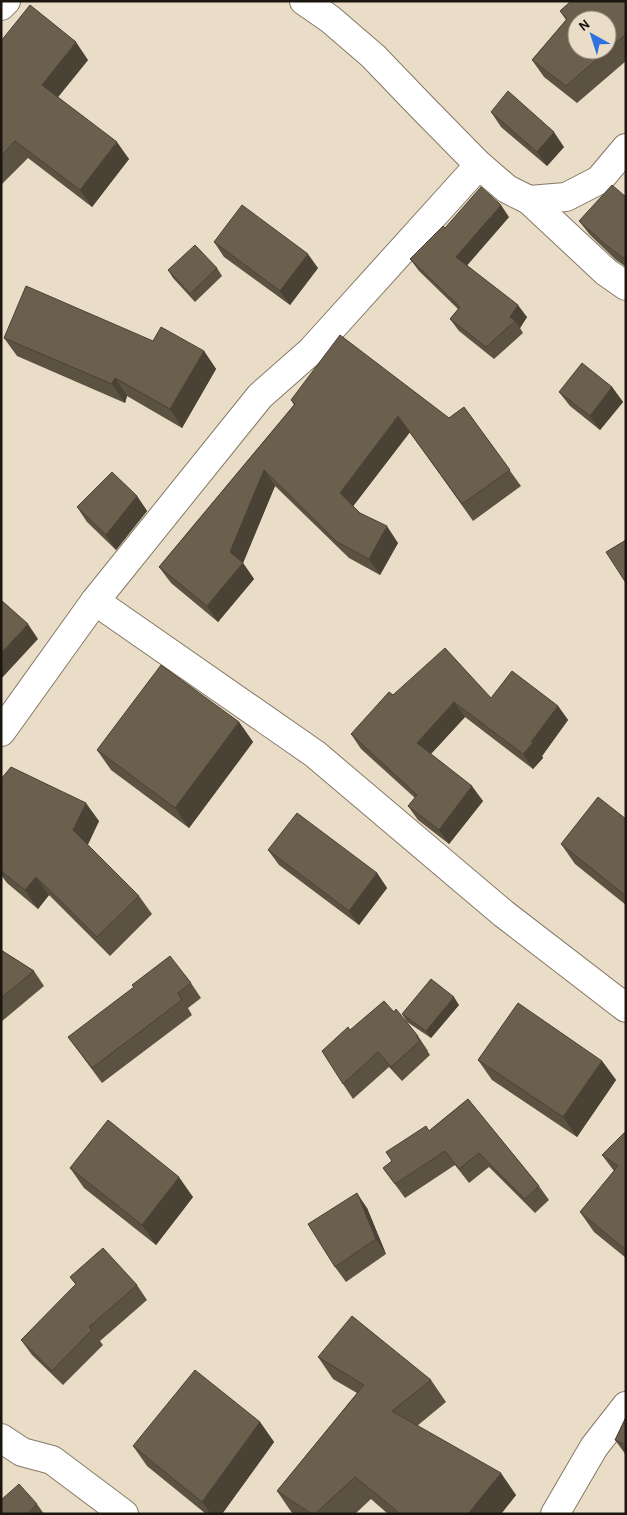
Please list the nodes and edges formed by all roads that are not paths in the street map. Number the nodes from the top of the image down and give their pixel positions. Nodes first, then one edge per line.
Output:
1 (6, 1) edge
2 (304, 1) edge
3 (1, 6) edge
4 (626, 148) edge
5 (479, 165) junction
6 (529, 200) junction
7 (626, 286) edge
8 (96, 601) junction
9 (1, 732) edge
10 (626, 1008) edge
11 (626, 1406) edge
12 (1, 1438) edge
13 (124, 1514) edge
14 (555, 1514) edge

1 - 3 street
2 - 5 street
4 - 6 street
5 - 6 street
5 - 8 street
6 - 7 street
8 - 9 street
8 - 10 street
11 - 14 street
12 - 13 street

